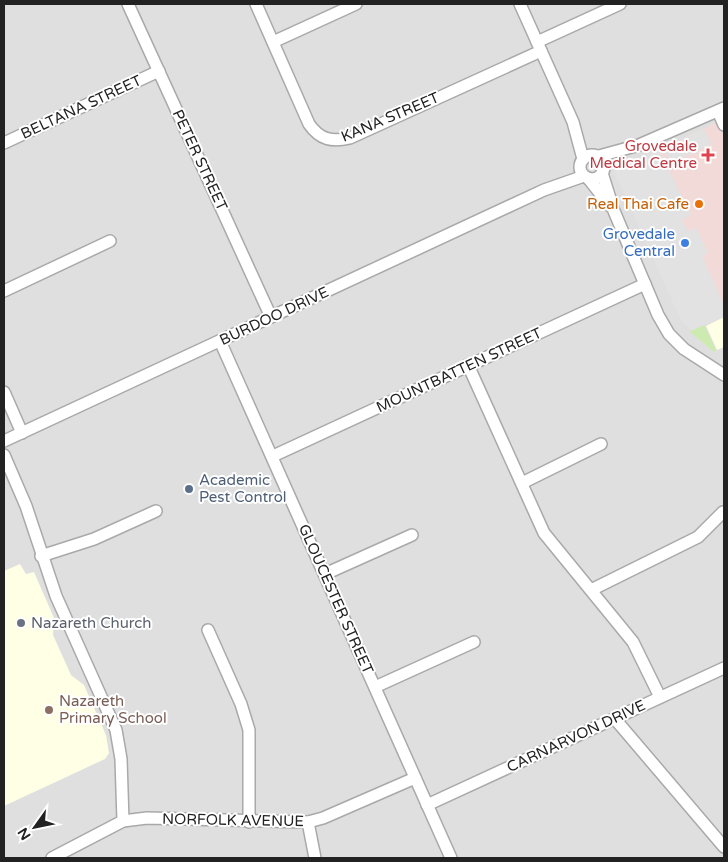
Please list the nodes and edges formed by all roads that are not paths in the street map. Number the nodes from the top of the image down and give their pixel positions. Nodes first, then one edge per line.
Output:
1 (128, 4) edge
2 (256, 4) edge
3 (356, 4) edge
4 (520, 4) edge
5 (620, 4) edge
6 (273, 42) junction
7 (539, 47) junction
8 (159, 71) junction
9 (721, 110) edge
10 (574, 122) junction
11 (724, 125) edge
12 (4, 143) edge
13 (639, 146) junction
14 (596, 156) junction
15 (584, 170) junction
16 (603, 171) junction
17 (614, 211) junction
18 (110, 241) dead end
19 (646, 286) junction
20 (4, 291) edge
21 (271, 317) junction
22 (220, 341) junction
23 (468, 366) junction
24 (724, 368) edge
25 (724, 375) edge
26 (4, 392) edge
27 (22, 433) junction
28 (4, 441) edge
29 (600, 444) dead end
30 (4, 455) edge
31 (273, 456) junction
32 (522, 483) junction
33 (156, 511) dead end
34 (723, 512) dead end
35 (412, 535) dead end
36 (41, 556) junction
37 (325, 574) junction
38 (591, 590) junction
39 (208, 630) dead end
40 (474, 642) dead end
41 (724, 668) edge
42 (375, 688) junction
43 (660, 697) junction
44 (615, 719) junction
45 (415, 778) junction
46 (427, 805) junction
47 (123, 821) junction
48 (249, 822) junction
49 (308, 822) junction
50 (724, 847) edge
51 (57, 857) edge
52 (315, 858) edge
53 (452, 858) edge

1 - 8 street, PETER STREET
2 - 6 street, KANA STREET
3 - 6 street
4 - 7 street
5 - 7 street, KANA STREET
6 - 7 street, KANA STREET
7 - 10 street
8 - 12 street, BELTANA STREET
8 - 21 street, PETER STREET
9 - 11 street
9 - 13 street
10 - 14 street
10 - 15 street
13 - 14 street
13 - 16 street
14 - 15 street
14 - 16 street
15 - 16 street
15 - 17 street
15 - 21 street, BURDOO DRIVE
16 - 17 street
17 - 19 street
18 - 20 street
19 - 23 street, MOUNTBATTEN STREET
19 - 24 street
19 - 25 street
21 - 22 street, BURDOO DRIVE
22 - 27 street, BURDOO DRIVE
22 - 31 street, GLOUCESTER STREET
23 - 31 street, MOUNTBATTEN STREET
23 - 32 street
26 - 27 street
27 - 28 street, BURDOO DRIVE
29 - 32 street
30 - 36 street
31 - 37 street, GLOUCESTER STREET
32 - 38 street
33 - 36 street
34 - 38 street
35 - 37 street
36 - 47 street
37 - 42 street, GLOUCESTER STREET
38 - 43 street
39 - 48 street
40 - 42 street
41 - 43 street, CARNARVON DRIVE
42 - 45 street, GLOUCESTER STREET
43 - 44 street, CARNARVON DRIVE
44 - 46 street, CARNARVON DRIVE
44 - 50 street
45 - 46 street, GLOUCESTER STREET
45 - 49 street, NORFOLK AVENUE
46 - 53 street, GLOUCESTER STREET
47 - 48 street, NORFOLK AVENUE
47 - 51 street, NORFOLK AVENUE
48 - 49 street, NORFOLK AVENUE
49 - 52 street

